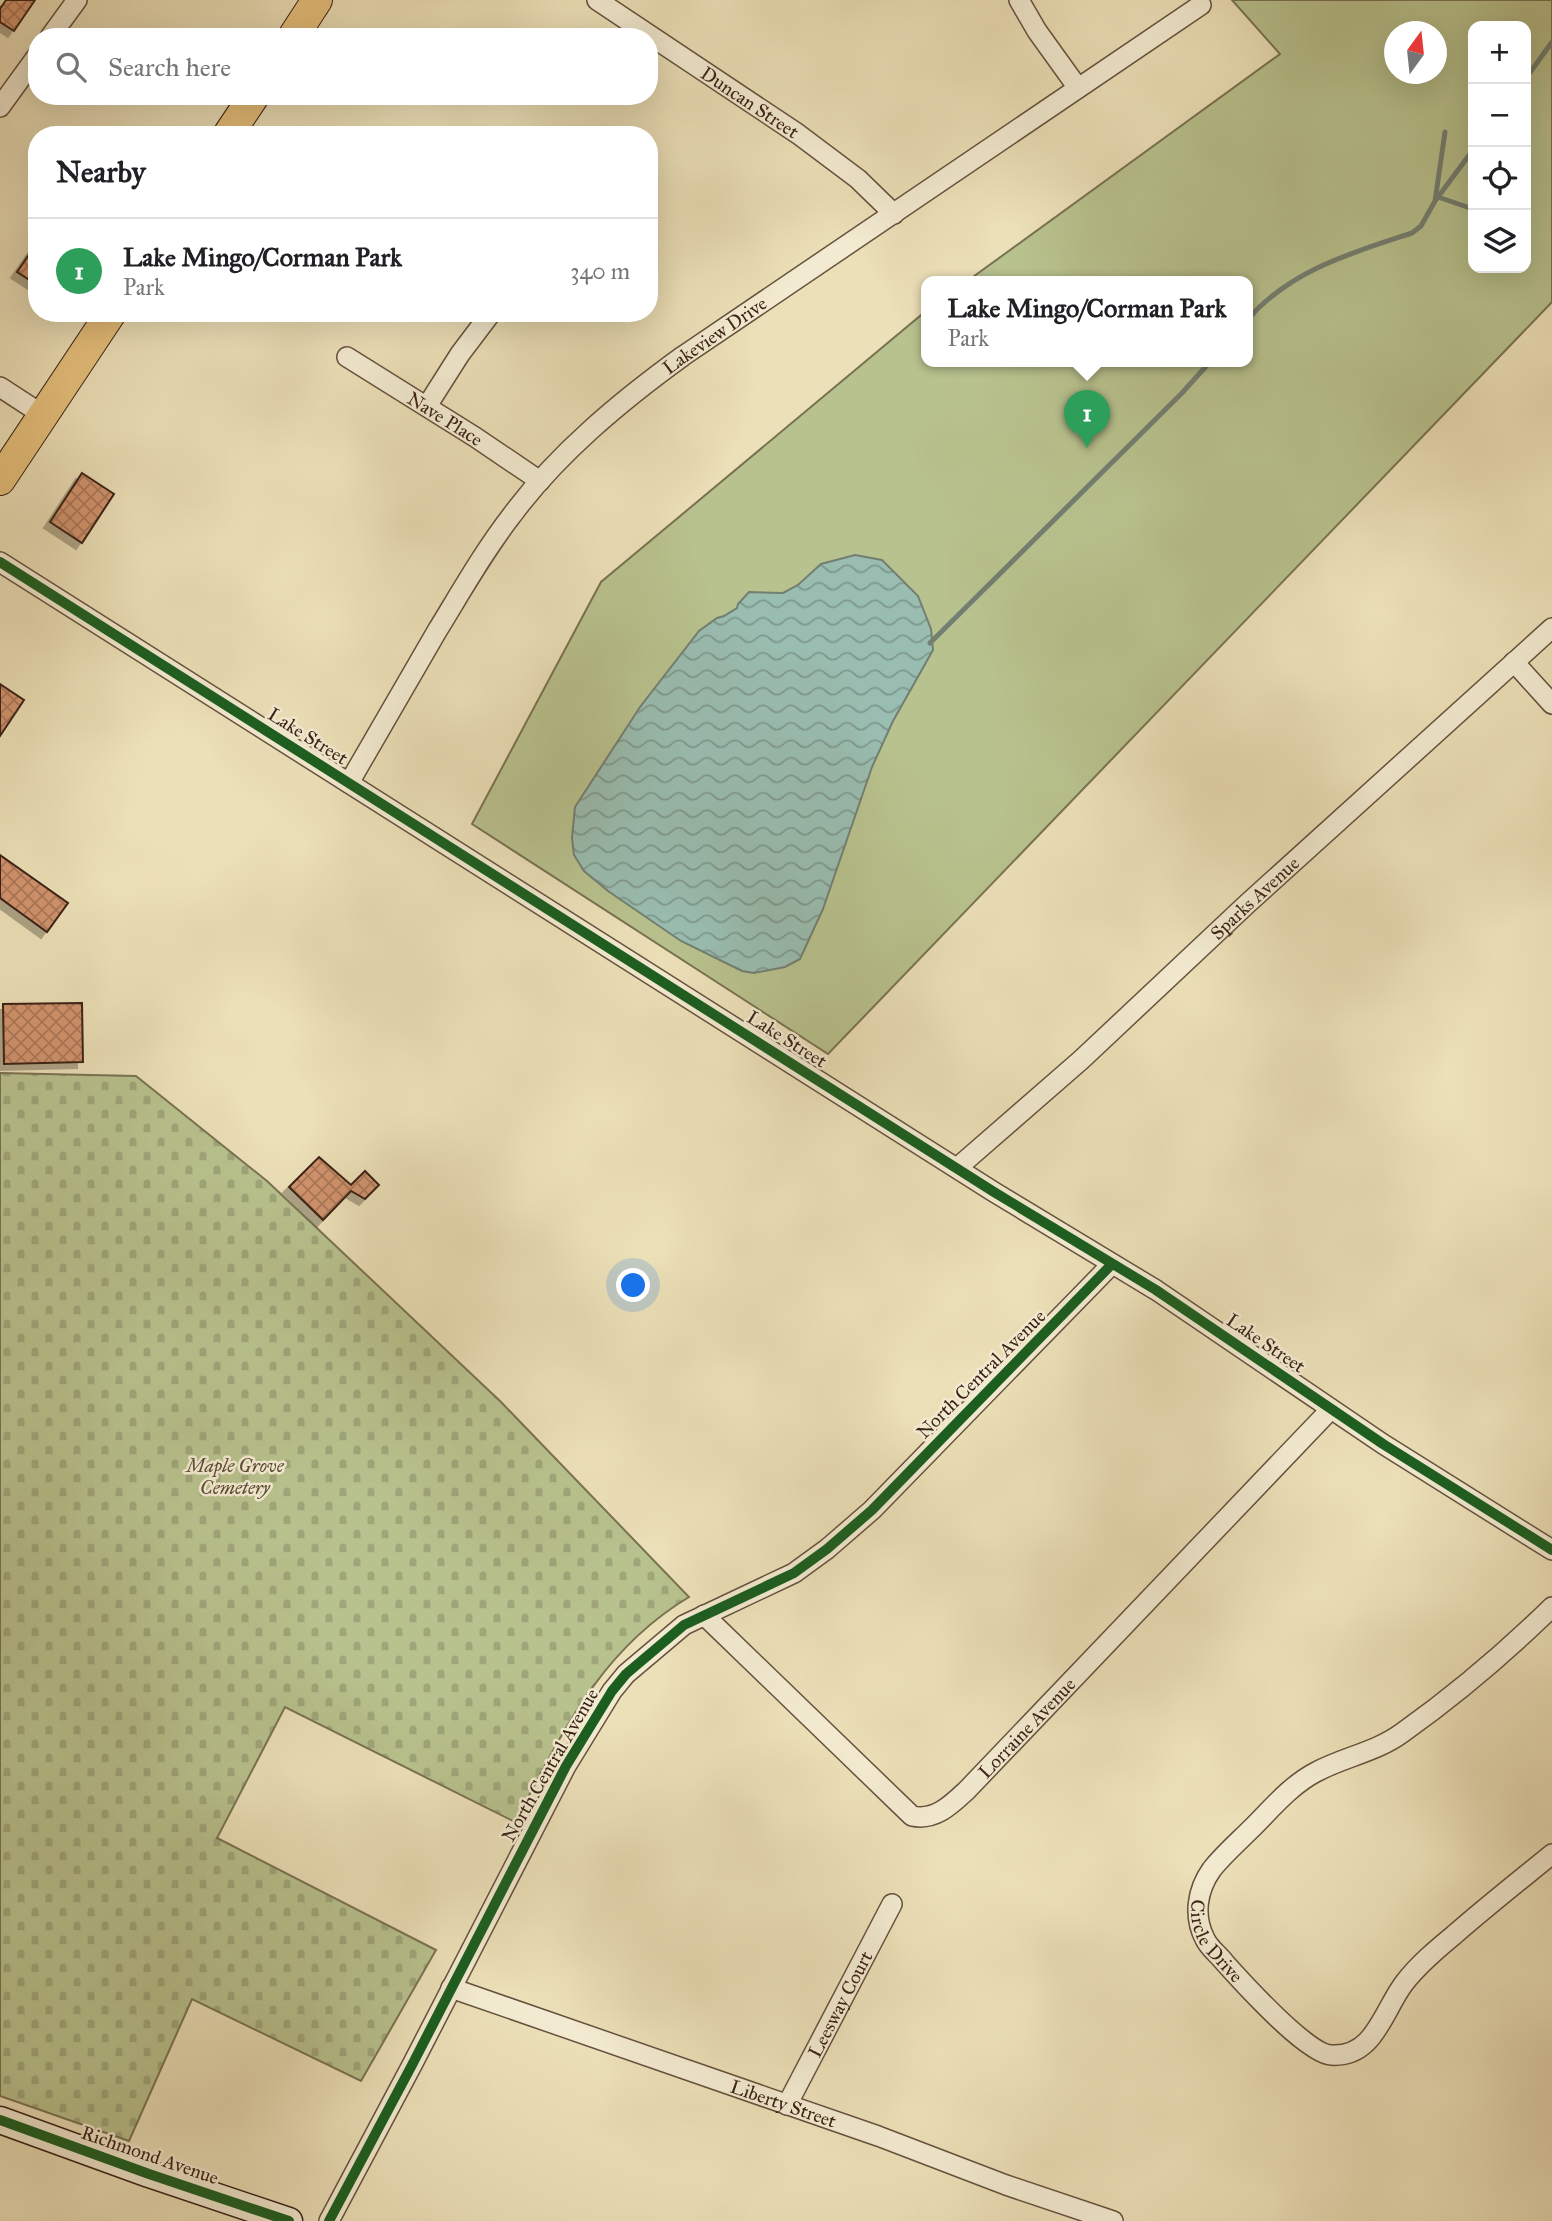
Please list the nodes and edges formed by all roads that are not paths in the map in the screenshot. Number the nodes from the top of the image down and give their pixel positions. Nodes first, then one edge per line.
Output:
1 (77, 0) edge
2 (317, 0) edge
3 (597, 0) edge
4 (1019, 0) edge
5 (1201, 5) dead end
6 (57, 28) edge
7 (299, 28) edge
8 (639, 28) edge
9 (658, 41) edge
10 (28, 68) edge
11 (1078, 88) junction
12 (248, 105) edge
13 (0, 107) edge
14 (234, 126) edge
15 (894, 214) junction
16 (105, 322) edge
17 (484, 322) edge
18 (347, 357) dead end
19 (0, 387) edge
20 (427, 407) junction
21 (43, 415) junction
22 (0, 480) edge
23 (540, 481) junction
24 (0, 562) edge
25 (1552, 628) edge
26 (1514, 662) junction
27 (1552, 704) edge
28 (349, 783) junction
29 (957, 1168) junction
30 (1112, 1264) junction
31 (1331, 1409) junction
32 (1549, 1544) edge
33 (1552, 1607) edge
34 (704, 1615) junction
35 (1552, 1854) edge
36 (892, 1904) dead end
37 (451, 1988) junction
38 (787, 2105) junction
39 (0, 2120) edge
40 (289, 2221) edge
41 (329, 2221) edge
42 (1113, 2221) edge

1 - 6 street
2 - 7 main road
3 - 8 street, Duncan Street
4 - 11 street
5 - 11 street, Lakeview Drive
9 - 15 street, Duncan Street
10 - 13 street
11 - 15 street, Lakeview Drive
12 - 14 main road
15 - 23 street, Lakeview Drive
16 - 21 main road
17 - 20 street
18 - 20 street, Nave Place
19 - 21 street
20 - 23 street, Nave Place
21 - 22 main road
23 - 28 street, Lakeview Drive
24 - 28 street, Lake Street
25 - 26 street, Sparks Avenue
26 - 27 street
26 - 29 street, Sparks Avenue
28 - 29 street, Lake Street
29 - 30 street, Lake Street
30 - 31 street, Lake Street
30 - 34 street, North Central Avenue
31 - 32 street, Lake Street
31 - 34 street, Lorraine Avenue
33 - 35 street, Circle Drive
34 - 37 street, North Central Avenue
36 - 38 street, Leesway Court
37 - 38 street, Liberty Street
37 - 41 street, North Central Avenue
38 - 42 street, Liberty Street
39 - 40 main road, Richmond Avenue

